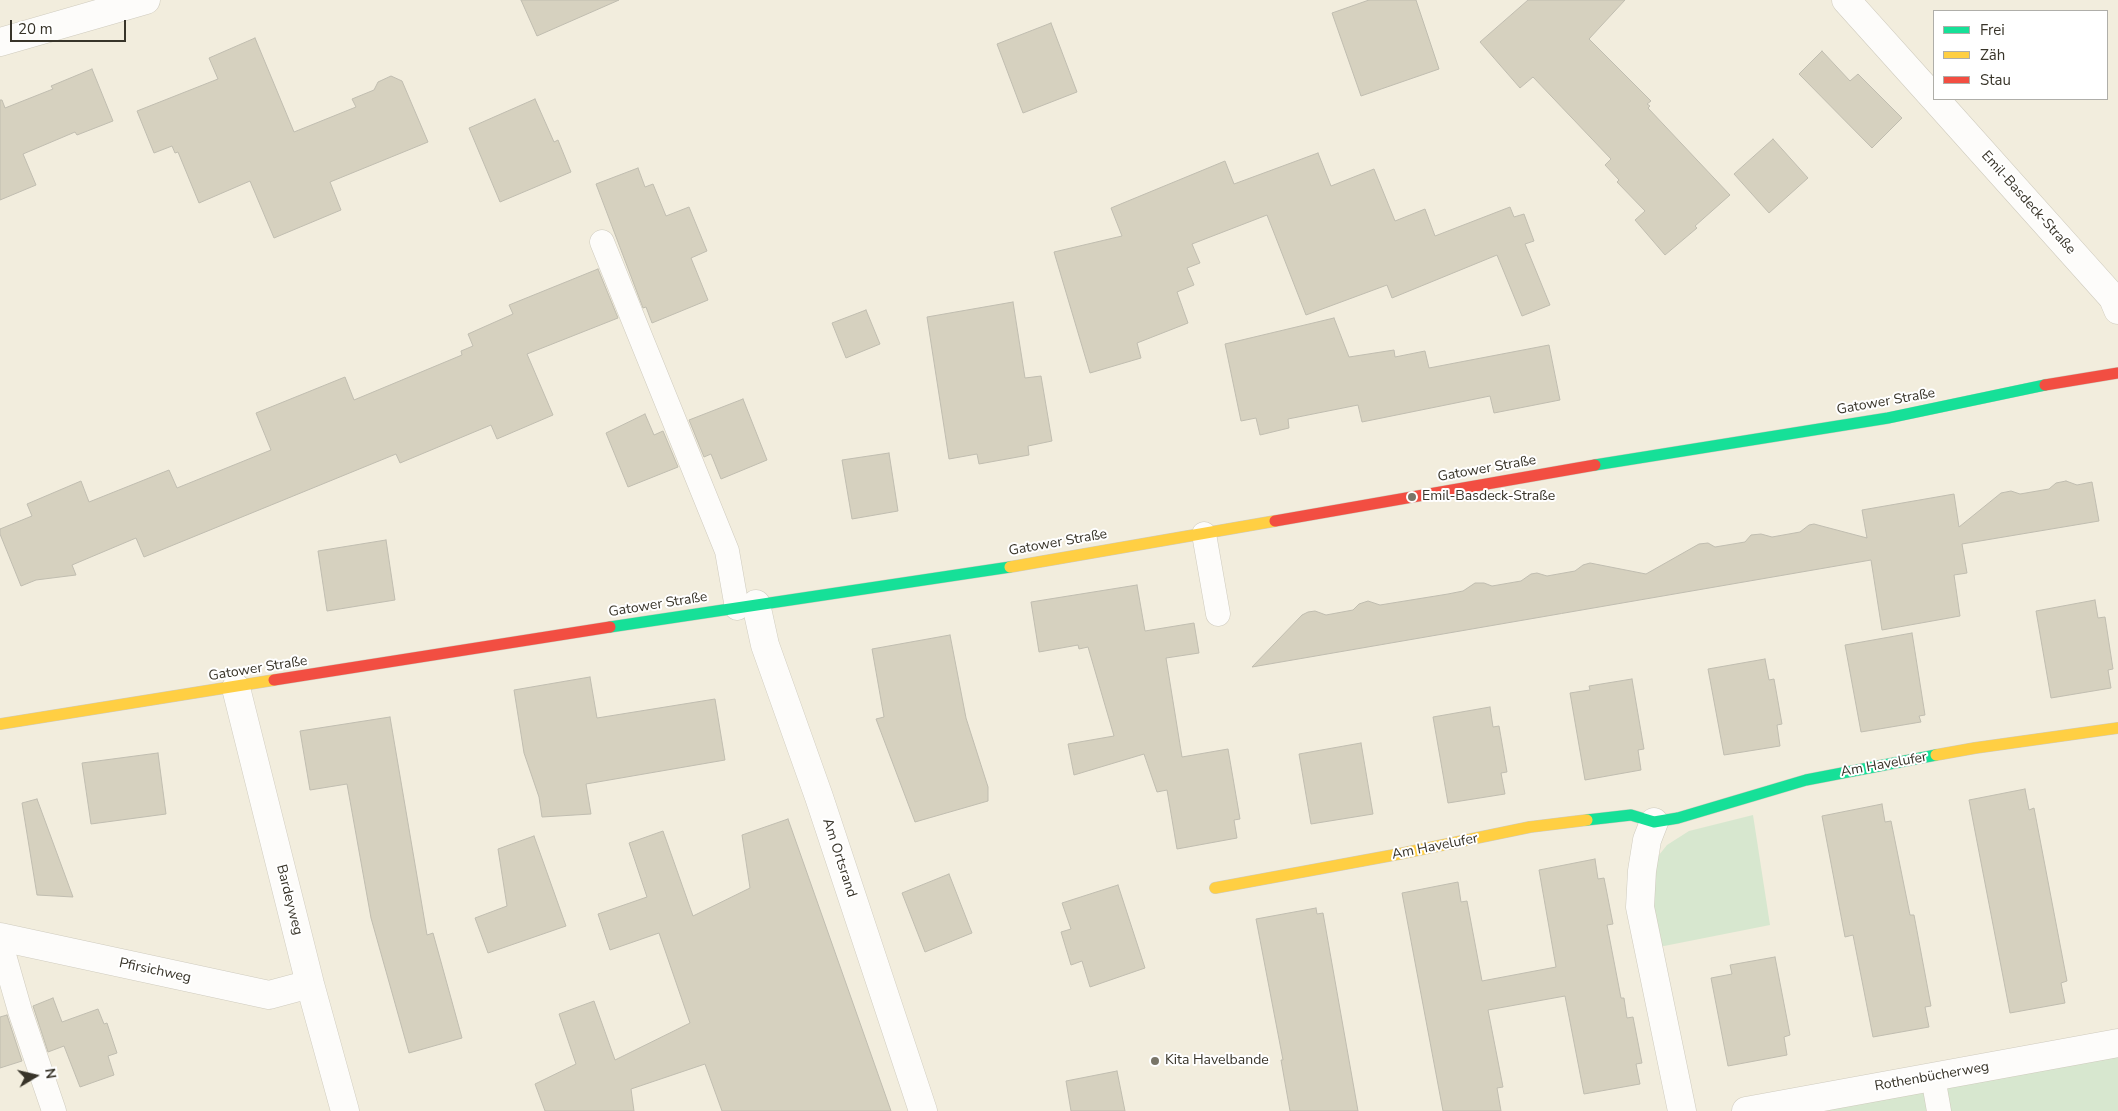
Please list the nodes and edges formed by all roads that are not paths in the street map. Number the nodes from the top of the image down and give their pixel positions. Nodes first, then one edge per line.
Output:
1 (146, 0) edge
2 (1846, 0) edge
3 (0, 42) edge
4 (1933, 97) edge
5 (1936, 100) edge
6 (602, 242) dead end
7 (2118, 310) edge
8 (2118, 373) edge
9 (1204, 534) junction
10 (746, 606) junction
11 (1218, 614) dead end
12 (236, 688) junction
13 (0, 724) edge
14 (2118, 728) edge
15 (1654, 822) junction
16 (1215, 888) dead end
17 (0, 939) edge
18 (310, 984) junction
19 (2118, 1043) edge
20 (1934, 1077) junction
21 (54, 1111) edge
22 (345, 1111) edge
23 (923, 1111) edge
24 (1682, 1111) edge
25 (1746, 1111) edge
26 (1939, 1111) edge

1 - 3 street
2 - 4 street, Emil-Basdeck-Straße
5 - 7 street, Emil-Basdeck-Straße
6 - 10 lane
8 - 9 main road, Gatower Straße
9 - 10 main road, Gatower Straße
9 - 11 lane
10 - 12 main road, Gatower Straße
10 - 23 street, Am Ortsrand
12 - 13 main road, Gatower Straße
12 - 18 street, Bardeyweg
14 - 15 main road, Am Havelufer
15 - 16 main road, Am Havelufer
15 - 24 street
17 - 18 street, Pfirsichweg
17 - 21 lane
18 - 22 street, Bardeyweg
19 - 20 street, Rothenbücherweg
20 - 25 street, Rothenbücherweg
20 - 26 lane

